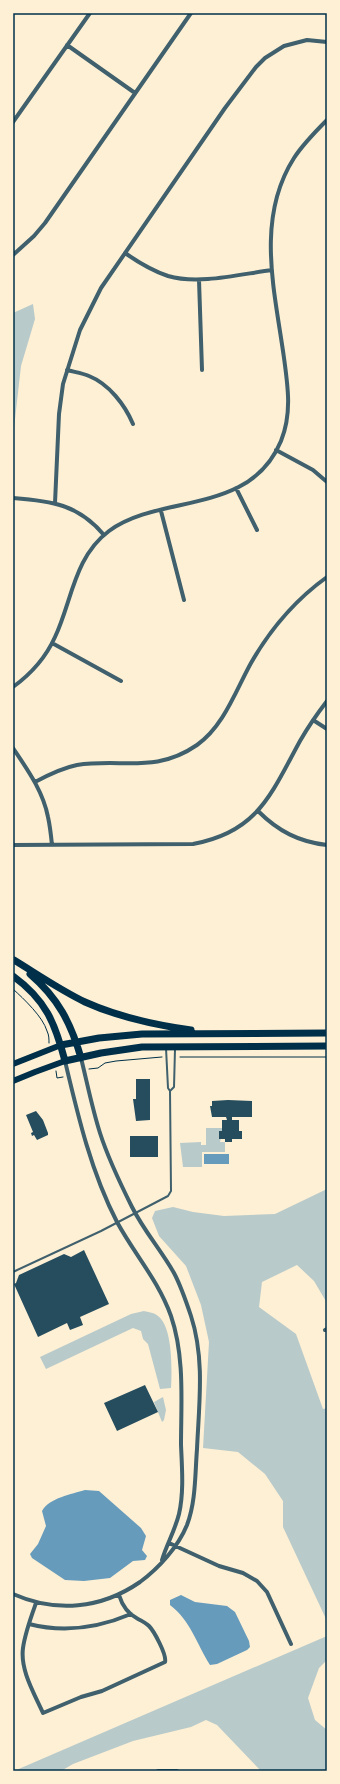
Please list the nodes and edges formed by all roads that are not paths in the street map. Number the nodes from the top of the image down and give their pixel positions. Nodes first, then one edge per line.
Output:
1 (90, 13) edge
2 (191, 13) edge
3 (327, 42) edge
4 (67, 45) junction
5 (135, 93) junction
6 (327, 120) edge
7 (13, 122) edge
8 (125, 253) junction
9 (13, 255) edge
10 (272, 270) junction
11 (199, 280) junction
12 (67, 370) junction
13 (202, 370) dead end
14 (133, 424) dead end
15 (276, 450) junction
16 (327, 482) edge
17 (236, 488) junction
18 (13, 498) edge
19 (55, 503) junction
20 (161, 511) junction
21 (257, 530) dead end
22 (104, 535) junction
23 (327, 577) edge
24 (184, 600) dead end
25 (52, 643) junction
26 (121, 680) dead end
27 (13, 687) edge
28 (327, 701) edge
29 (313, 720) junction
30 (327, 729) edge
31 (13, 748) edge
32 (35, 782) junction
33 (258, 811) junction
34 (13, 845) edge
35 (52, 845) junction
36 (327, 845) edge
37 (13, 960) edge
38 (13, 976) edge
39 (221, 1033) junction
40 (327, 1033) edge
41 (76, 1042) junction
42 (61, 1046) junction
43 (166, 1046) junction
44 (176, 1046) junction
45 (327, 1046) edge
46 (81, 1058) junction
47 (65, 1061) junction
48 (13, 1064) edge
49 (13, 1081) edge
50 (170, 1091) junction
51 (136, 1214) junction
52 (118, 1223) junction
53 (13, 1272) edge
54 (169, 1543) junction
55 (176, 1546) junction
56 (161, 1562) junction
57 (13, 1594) edge
58 (119, 1595) junction
59 (36, 1603) junction
60 (131, 1614) junction
61 (29, 1624) junction
62 (291, 1644) dead end
63 (158, 1771) edge
64 (177, 1771) edge

1 - 4 street
2 - 5 street
3 - 8 street
4 - 5 street
4 - 7 street
5 - 9 street
6 - 10 street
8 - 11 street
8 - 12 street
10 - 11 street
10 - 15 street
11 - 13 street
12 - 14 street
12 - 19 street
15 - 16 street
15 - 17 street
17 - 20 street
17 - 21 street
18 - 19 street
19 - 22 street
20 - 22 street
20 - 24 street
22 - 25 street
23 - 32 street
25 - 26 street
25 - 27 street
28 - 29 street
29 - 30 street
29 - 33 street
31 - 32 street
32 - 35 street
33 - 35 street
33 - 36 street
34 - 35 street
37 - 39 highway
37 - 41 highway
38 - 42 highway
39 - 40 highway
39 - 41 highway
41 - 42 highway
41 - 46 highway
42 - 47 highway
42 - 48 main road
43 - 44 highway
43 - 46 highway
43 - 50 lane
44 - 45 highway
44 - 50 lane
46 - 47 highway
46 - 51 street
47 - 49 main road
47 - 52 street
50 - 51 lane
51 - 52 lane
51 - 55 street
52 - 53 lane
52 - 54 street
54 - 55 street
54 - 56 street
55 - 56 street
55 - 62 street
56 - 58 street
57 - 59 street
58 - 59 street
58 - 60 street
59 - 61 street
60 - 61 street
60 - 61 street
63 - 64 street

